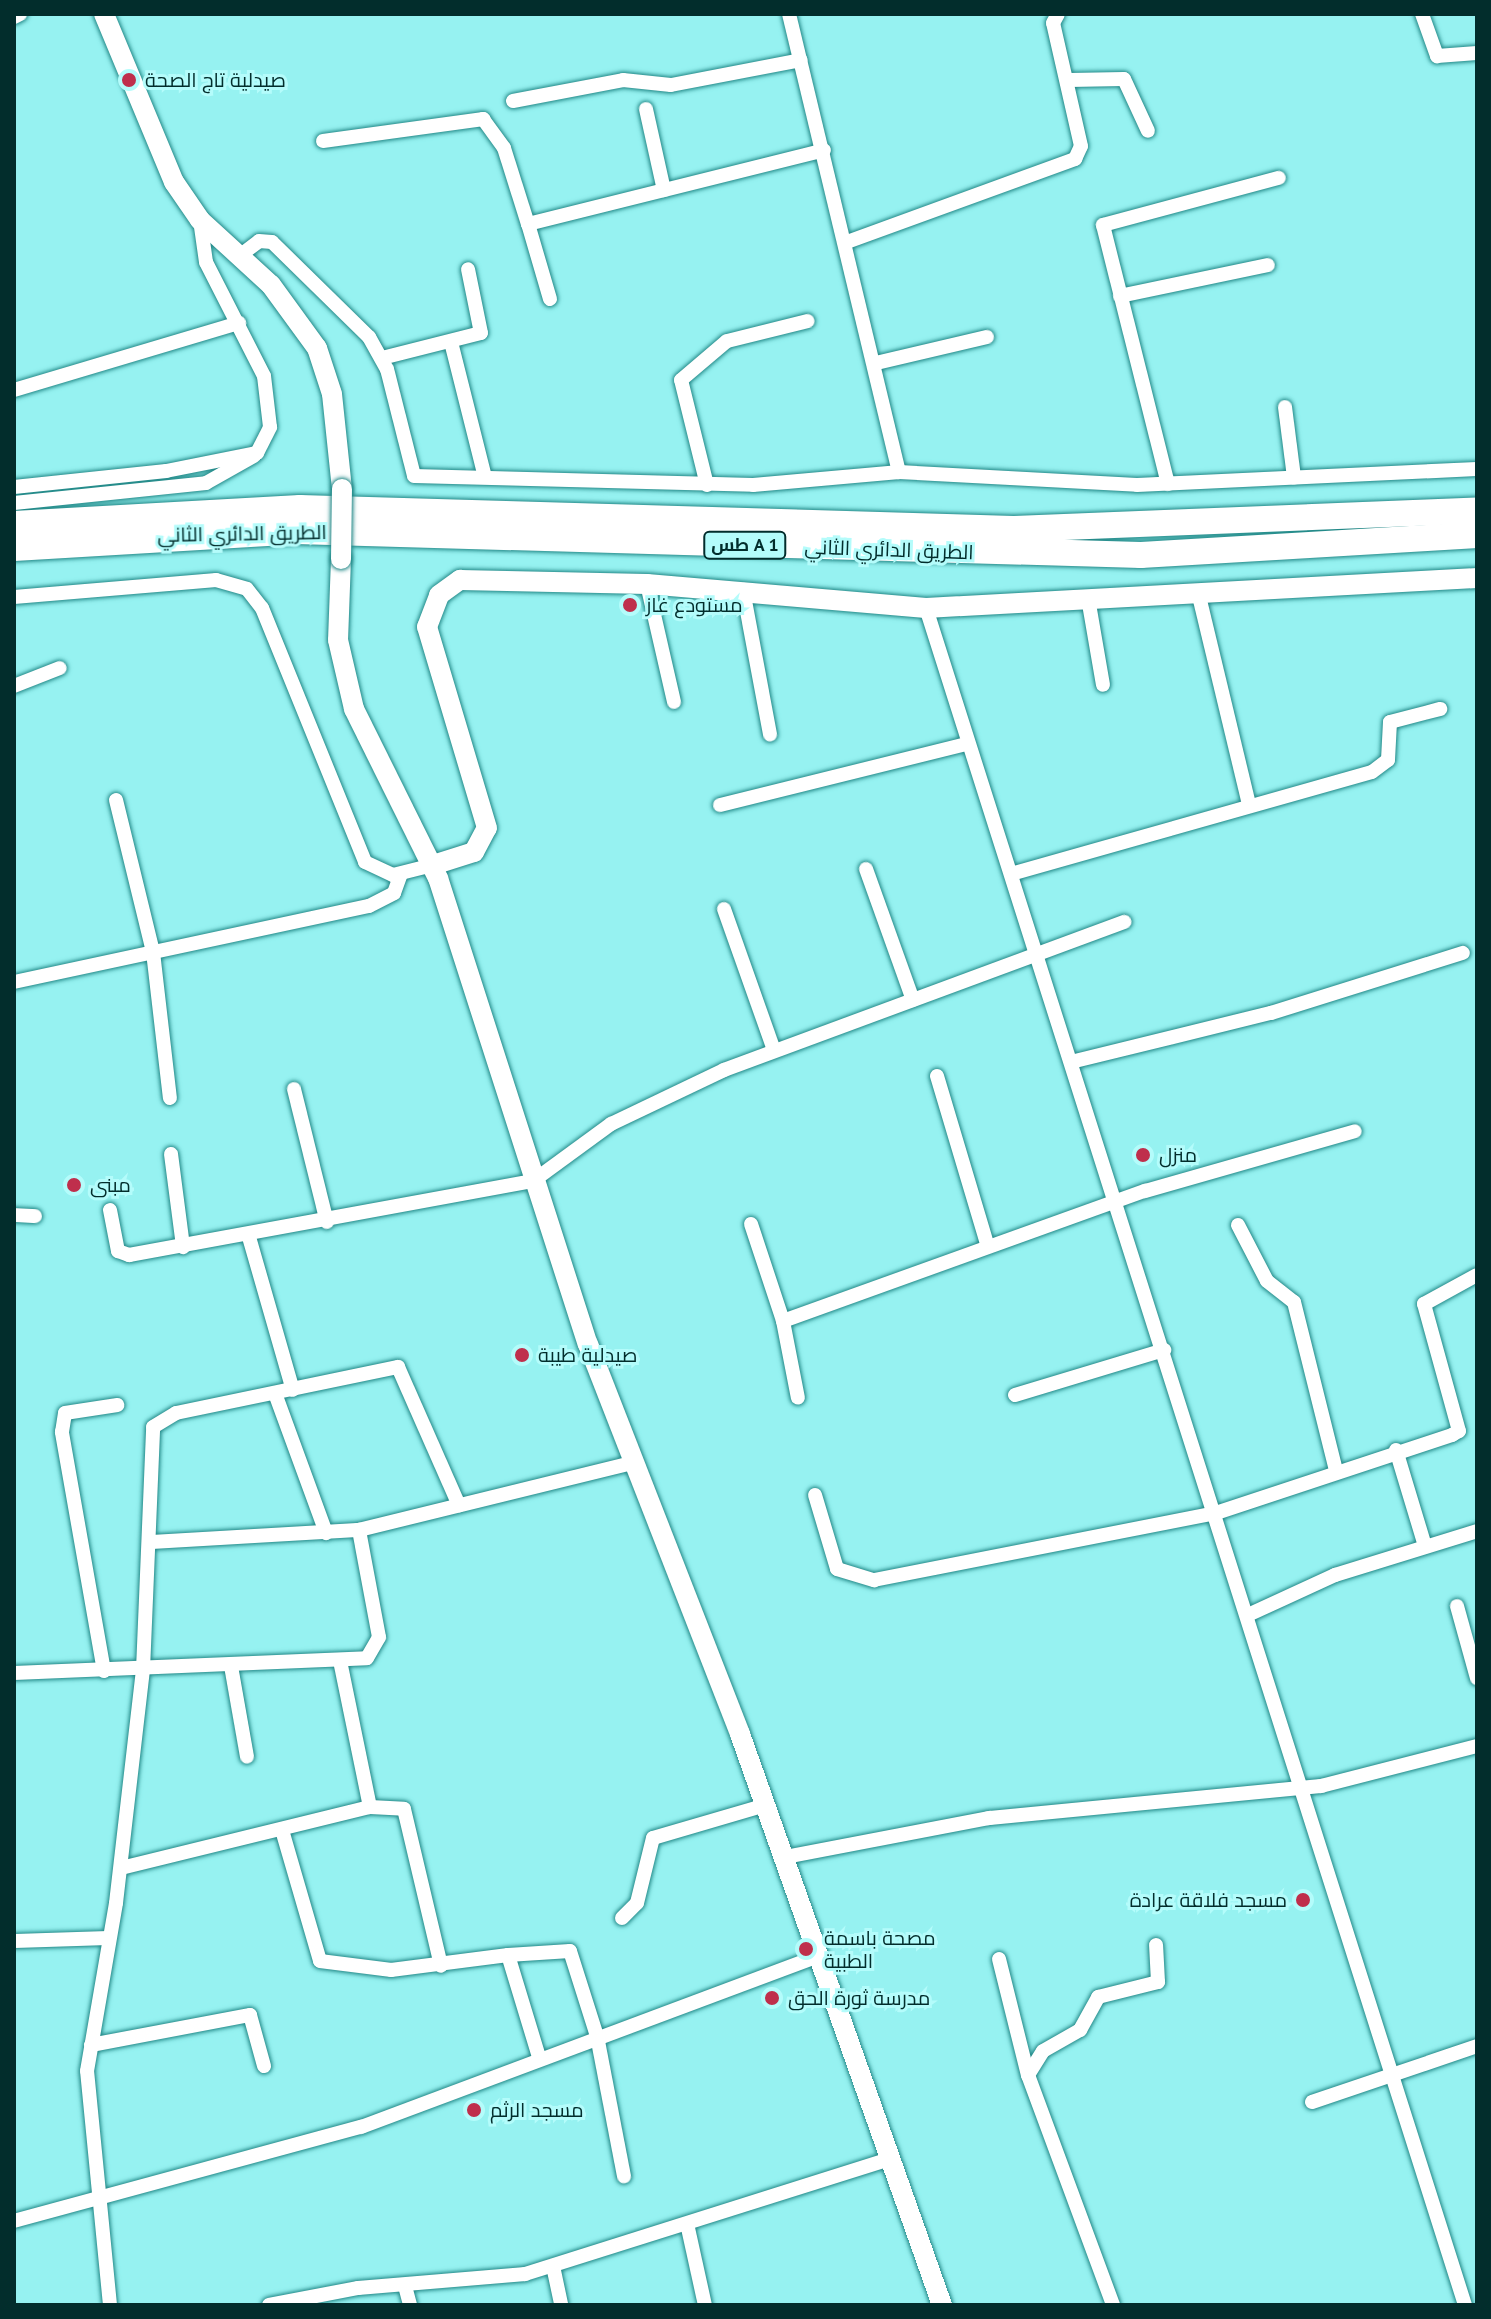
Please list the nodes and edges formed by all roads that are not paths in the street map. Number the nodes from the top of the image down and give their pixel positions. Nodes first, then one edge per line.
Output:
1 (20, 14) edge
2 (104, 14) edge
3 (789, 14) edge
4 (1058, 14) edge
5 (1422, 14) edge
6 (14, 17) edge
7 (1477, 53) edge
8 (801, 60) junction
9 (1069, 80) junction
10 (513, 101) dead end
11 (646, 109) dead end
12 (1148, 131) dead end
13 (323, 141) dead end
14 (824, 150) junction
15 (1279, 178) dead end
16 (664, 190) junction
17 (200, 220) junction
18 (528, 224) junction
19 (847, 242) junction
20 (242, 254) junction
21 (1268, 265) dead end
22 (468, 269) dead end
23 (1120, 296) junction
24 (550, 299) dead end
25 (808, 321) dead end
26 (239, 323) junction
27 (987, 337) dead end
28 (451, 342) junction
29 (382, 358) junction
30 (876, 363) junction
31 (14, 390) edge
32 (1285, 407) dead end
33 (257, 453) junction
34 (1477, 469) edge
35 (899, 472) junction
36 (485, 477) junction
37 (1294, 477) junction
38 (1168, 484) junction
39 (707, 485) junction
40 (14, 487) edge
41 (14, 503) edge
42 (1477, 510) edge
43 (14, 524) edge
44 (1477, 535) edge
45 (14, 548) edge
46 (1477, 578) edge
47 (647, 584) junction
48 (743, 590) junction
49 (1198, 592) junction
50 (14, 597) edge
51 (1088, 598) junction
52 (926, 608) junction
53 (60, 668) dead end
54 (1103, 685) dead end
55 (14, 686) edge
56 (674, 702) dead end
57 (1440, 709) dead end
58 (770, 734) dead end
59 (967, 744) junction
60 (116, 800) dead end
61 (720, 805) dead end
62 (1249, 805) junction
63 (433, 865) junction
64 (866, 869) dead end
65 (401, 874) junction
66 (1011, 874) junction
67 (724, 909) dead end
68 (1124, 922) dead end
69 (153, 952) junction
70 (1039, 953) junction
71 (1463, 953) dead end
72 (14, 982) edge
73 (913, 1000) junction
74 (774, 1050) junction
75 (1075, 1061) junction
76 (937, 1076) dead end
77 (294, 1089) dead end
78 (170, 1098) dead end
79 (1355, 1131) dead end
80 (171, 1154) dead end
81 (533, 1181) junction
82 (1120, 1203) junction
83 (110, 1210) dead end
84 (14, 1215) edge
85 (35, 1216) dead end
86 (327, 1222) junction
87 (751, 1224) dead end
88 (1238, 1225) dead end
89 (249, 1237) junction
90 (987, 1244) junction
91 (183, 1247) junction
92 (1477, 1275) edge
93 (783, 1321) junction
94 (1164, 1350) junction
95 (293, 1390) junction
96 (1015, 1395) dead end
97 (276, 1396) junction
98 (798, 1398) dead end
99 (117, 1405) dead end
100 (1396, 1450) junction
101 (636, 1462) junction
102 (1336, 1470) junction
103 (815, 1495) dead end
104 (459, 1505) junction
105 (1216, 1513) junction
106 (359, 1530) junction
107 (1477, 1531) edge
108 (326, 1533) junction
109 (150, 1542) junction
110 (1425, 1546) junction
111 (1457, 1606) dead end
112 (1248, 1615) junction
113 (340, 1661) junction
114 (231, 1666) junction
115 (143, 1670) junction
116 (104, 1671) junction
117 (14, 1673) edge
118 (1477, 1678) edge
119 (1477, 1746) edge
120 (247, 1757) dead end
121 (1300, 1789) junction
122 (766, 1805) junction
123 (370, 1807) junction
124 (282, 1830) junction
125 (785, 1857) junction
126 (121, 1868) junction
127 (622, 1918) dead end
128 (109, 1938) junction
129 (14, 1941) edge
130 (1156, 1945) dead end
131 (508, 1955) junction
132 (818, 1956) junction
133 (999, 1959) dead end
134 (441, 1966) junction
135 (597, 2036) junction
136 (91, 2045) junction
137 (1477, 2046) edge
138 (539, 2057) junction
139 (264, 2066) dead end
140 (1391, 2074) junction
141 (1028, 2075) junction
142 (1312, 2102) dead end
143 (889, 2159) junction
144 (624, 2176) dead end
145 (100, 2201) junction
146 (14, 2221) edge
147 (688, 2228) junction
148 (553, 2266) junction
149 (405, 2286) junction
150 (110, 2305) edge
151 (269, 2305) edge
152 (410, 2305) edge
153 (561, 2305) edge
154 (705, 2305) edge
155 (942, 2305) edge
156 (1113, 2305) edge
157 (1465, 2305) edge

1 - 6 street
2 - 17 street
3 - 8 street
4 - 9 street
5 - 7 street
8 - 10 street
8 - 14 street
9 - 12 street
9 - 19 street
11 - 16 street
13 - 18 street
14 - 16 street
14 - 19 street
15 - 23 street
16 - 18 street
17 - 20 street
17 - 26 street
18 - 24 street
19 - 30 street
20 - 29 street
20 - 63 street, bridge
21 - 23 street
22 - 28 street
23 - 38 street
25 - 39 street
26 - 31 street
26 - 33 street
27 - 30 street
28 - 29 street
28 - 36 street
29 - 36 street
30 - 35 street
32 - 37 street
33 - 40 street
33 - 41 street
34 - 37 street
35 - 38 street
35 - 39 street
36 - 39 street
37 - 38 street
42 - 43 highway, الطريق الدائري الثاني / طس A 1
44 - 45 highway, الطريق الدائري الثاني / طس A 1
46 - 49 street
47 - 48 street
47 - 56 street
47 - 63 street
48 - 52 street
48 - 58 street
49 - 51 street
49 - 62 street
50 - 65 street
51 - 52 street
51 - 54 street
52 - 59 street
53 - 55 street
57 - 62 street
59 - 61 street
59 - 66 street
60 - 69 street
62 - 66 street
63 - 65 street
63 - 81 street
64 - 73 street
65 - 69 street
66 - 70 street
67 - 74 street
68 - 70 street
69 - 72 street
69 - 78 street
70 - 73 street
70 - 75 street
71 - 75 street
73 - 74 street
74 - 81 street
75 - 82 street
76 - 90 street
77 - 86 street
79 - 82 street
80 - 91 street
81 - 86 street
81 - 101 street
82 - 90 street
82 - 94 street
83 - 91 street
84 - 85 street
86 - 89 street
87 - 93 street
88 - 102 street
89 - 91 street
89 - 95 street
90 - 93 street
92 - 100 street
93 - 98 street
94 - 96 street
94 - 105 street
95 - 97 street
95 - 104 street
97 - 108 street
97 - 109 street
99 - 116 street
100 - 102 street
100 - 110 street
101 - 104 street
101 - 122 street
102 - 105 street
103 - 105 street
104 - 106 street
105 - 112 street
106 - 108 street
106 - 113 street
107 - 110 street
108 - 109 street
109 - 115 street
110 - 112 street
111 - 118 street
112 - 121 street
113 - 114 street
113 - 123 street
114 - 115 street
114 - 120 street
115 - 116 street
115 - 126 street
116 - 117 street
119 - 121 street
121 - 125 street
121 - 140 street
122 - 125 street
122 - 127 street
123 - 124 street
123 - 134 street
124 - 126 street
124 - 134 street
125 - 132 street
126 - 128 street
128 - 129 street
128 - 136 street
130 - 141 street
131 - 134 street
131 - 135 street
131 - 138 street
132 - 135 street
132 - 143 street
133 - 141 street
135 - 138 street
135 - 144 street
136 - 139 street
136 - 145 street
137 - 140 street
138 - 145 street
140 - 142 street
140 - 157 street
141 - 156 street
143 - 147 street
143 - 155 street
145 - 146 street
145 - 150 street
147 - 148 street
147 - 154 street
148 - 149 street
148 - 153 street
149 - 151 street
149 - 152 street

